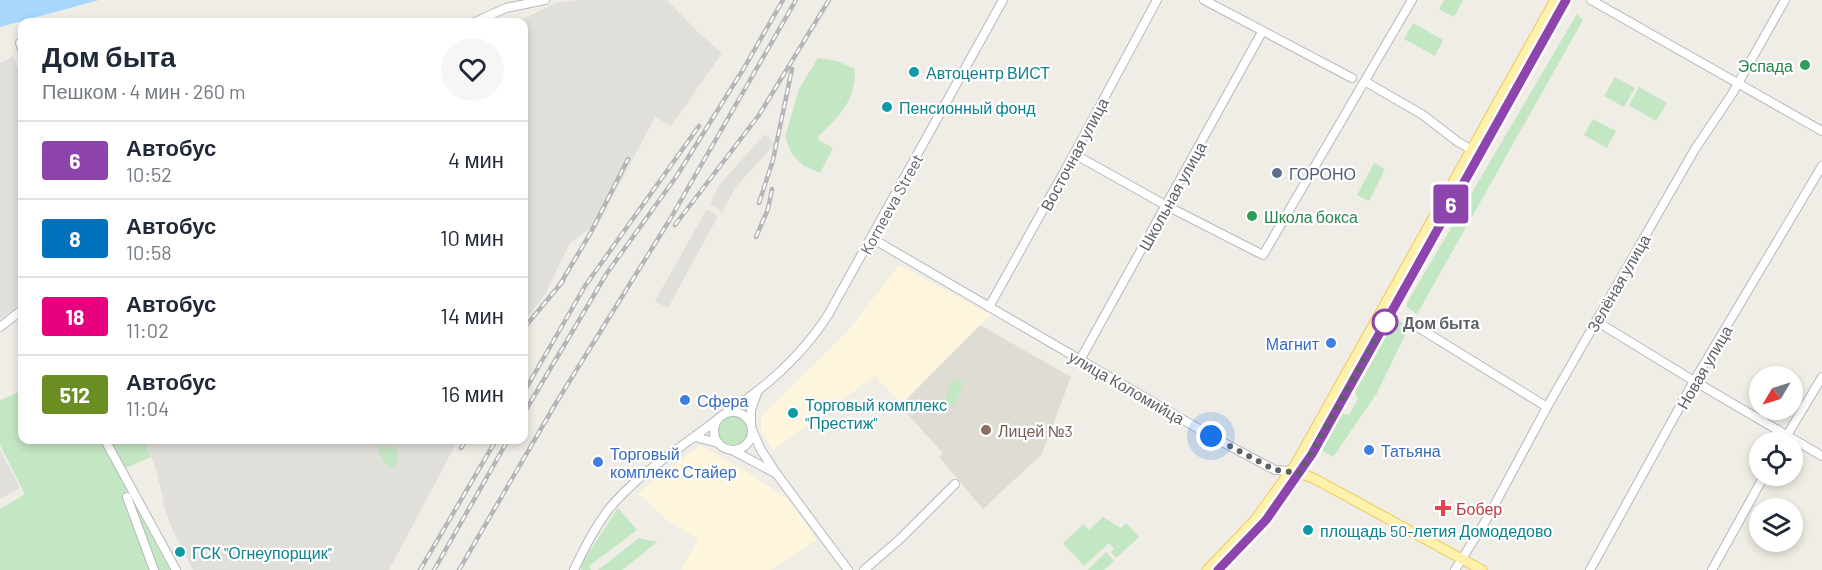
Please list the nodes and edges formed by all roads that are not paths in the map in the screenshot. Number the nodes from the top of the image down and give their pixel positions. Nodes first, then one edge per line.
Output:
1 (545, 0) edge
2 (1004, 0) edge
3 (1157, 0) edge
4 (1204, 0) edge
5 (1412, 0) edge
6 (1555, 0) edge
7 (1566, 0) edge
8 (1591, 0) edge
9 (1785, 0) edge
10 (484, 18) edge
11 (1262, 32) junction
12 (1352, 78) dead end
13 (1365, 82) junction
14 (1738, 83) junction
15 (1822, 131) edge
16 (1472, 150) junction
17 (1074, 154) junction
18 (1822, 166) edge
19 (1167, 206) junction
20 (873, 239) junction
21 (989, 307) junction
22 (18, 313) edge
23 (1596, 321) junction
24 (1416, 326) dead end
25 (0, 327) edge
26 (1080, 360) junction
27 (1822, 377) edge
28 (1694, 381) junction
29 (757, 393) junction
30 (1546, 407) junction
31 (727, 412) junction
32 (718, 419) junction
33 (752, 427) junction
34 (1774, 432) edge
35 (1789, 432) edge
36 (695, 437) junction
37 (718, 443) junction
38 (107, 444) edge
39 (1803, 447) edge
40 (731, 450) junction
41 (1822, 456) edge
42 (1296, 472) junction
43 (776, 473) junction
44 (955, 484) dead end
45 (1758, 486) edge
46 (127, 497) dead end
47 (1463, 559) junction
48 (154, 570) edge
49 (176, 570) edge
50 (574, 570) edge
51 (848, 570) edge
52 (864, 570) edge
53 (1207, 570) edge
54 (1218, 570) edge
55 (1455, 570) edge
56 (1482, 570) edge
57 (1590, 570) edge
58 (1712, 570) edge

1 - 10 street
2 - 20 street, Korneeva Street
3 - 17 street, Восточная улица
4 - 11 street
5 - 13 street
6 - 16 main road
7 - 42 main road
8 - 14 street
9 - 14 street, Зелёная улица
11 - 12 street
11 - 19 street, Школьная улица
13 - 16 street
13 - 19 street
14 - 15 street
14 - 23 street, Зелёная улица
16 - 42 main road
17 - 19 street
17 - 21 street, Восточная улица
18 - 28 street, Новая улица
19 - 26 street, Школьная улица
20 - 21 street, улица Коломийца
20 - 29 street, Korneeva Street
21 - 26 street, улица Коломийца
22 - 25 street
23 - 28 street
23 - 30 street, Зелёная улица
24 - 30 street
26 - 42 street, улица Коломийца
27 - 35 street
28 - 34 street
28 - 57 street, Новая улица
29 - 31 street, Korneeva Street
29 - 33 street
30 - 47 street, Зелёная улица
31 - 32 street
31 - 33 street
32 - 36 street
32 - 37 street
33 - 40 street
33 - 43 street
36 - 37 street
36 - 50 street
37 - 40 street
38 - 49 street
39 - 41 street
40 - 43 street
42 - 47 main road, улица Коломийца
42 - 53 main road
42 - 54 main road
43 - 51 street
44 - 52 street
45 - 58 street
46 - 48 street
47 - 55 street, Зелёная улица
47 - 56 main road, улица Коломийца

